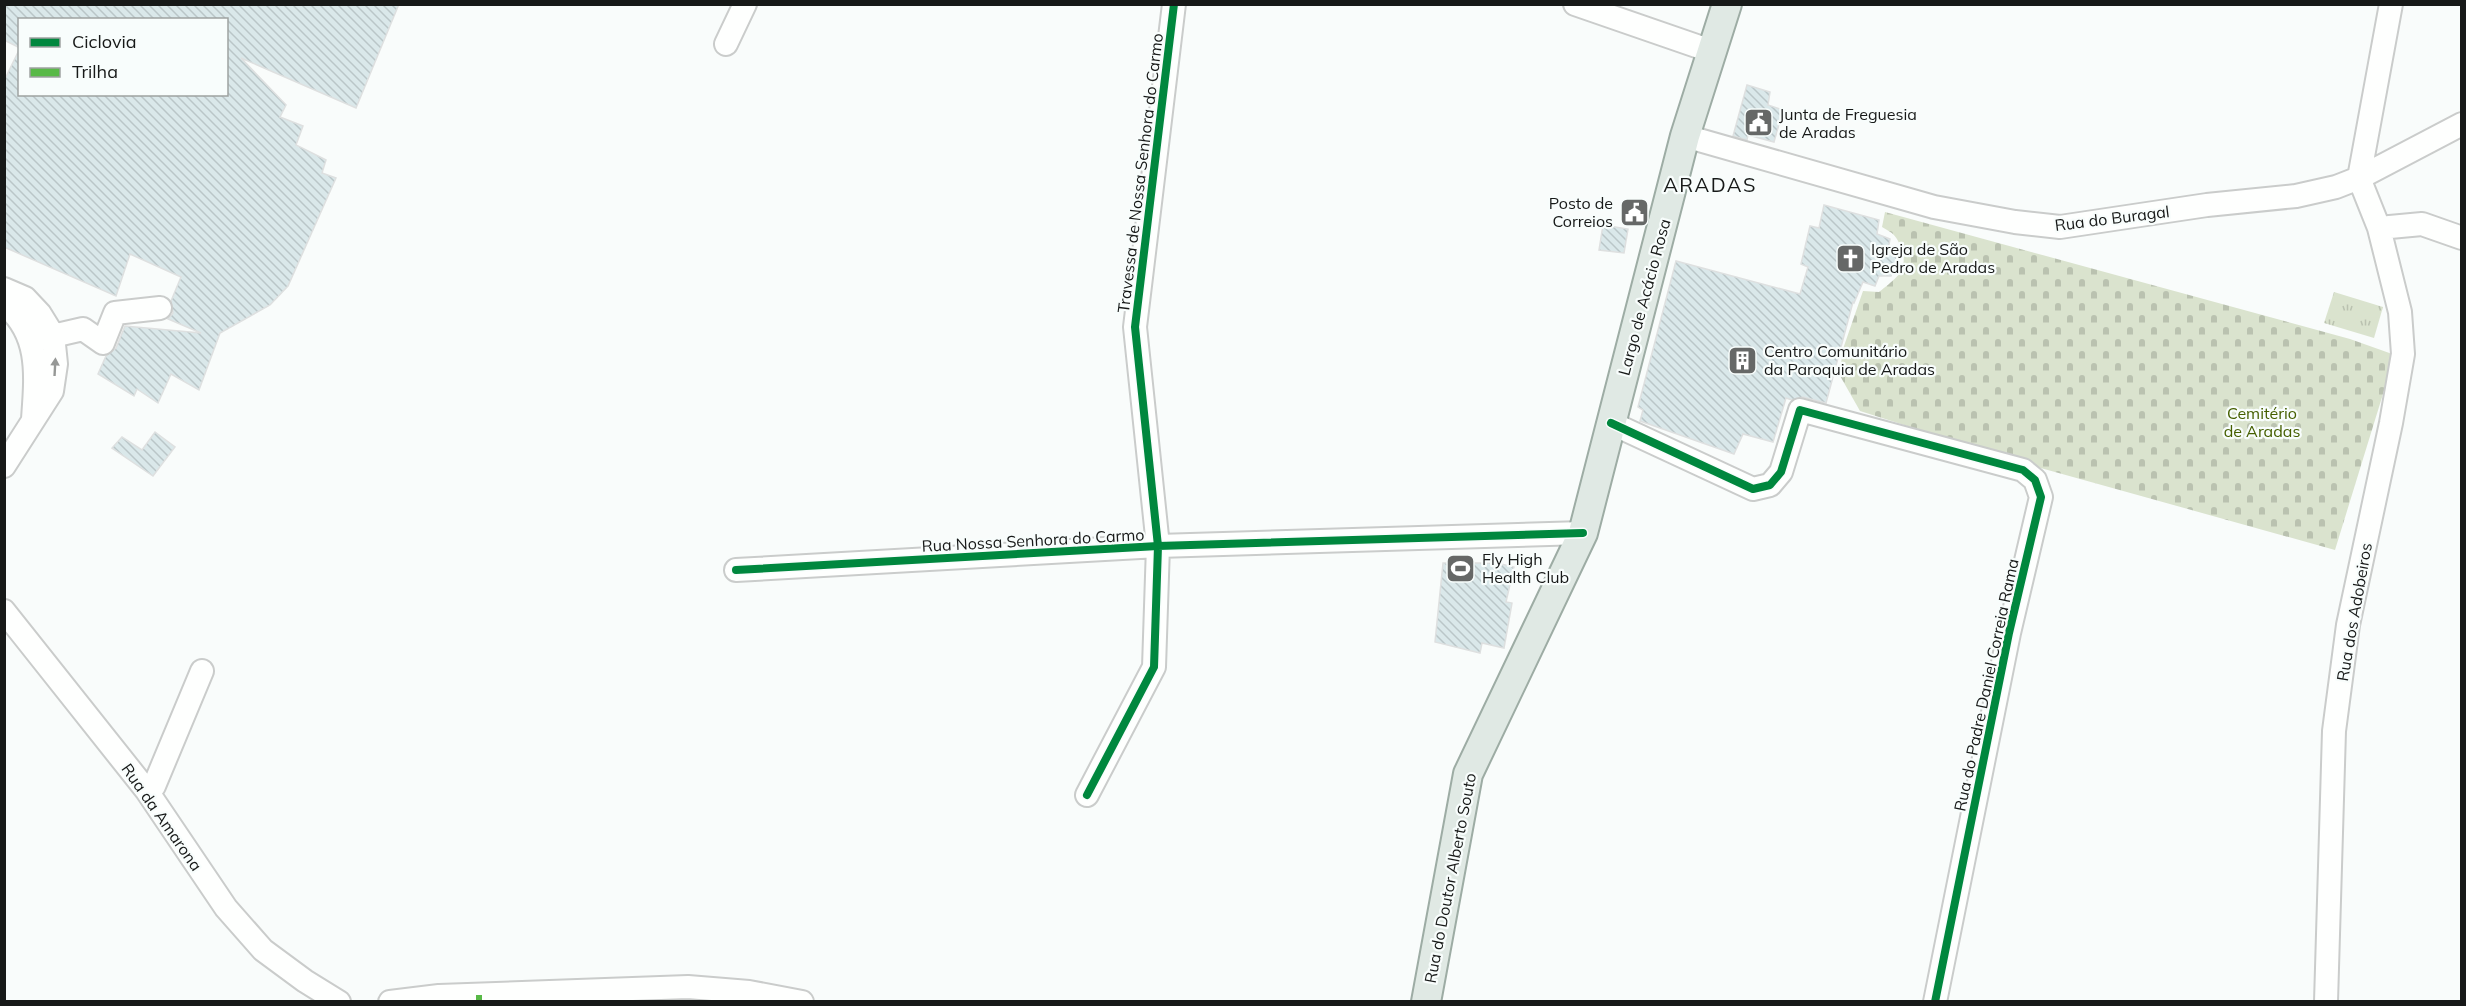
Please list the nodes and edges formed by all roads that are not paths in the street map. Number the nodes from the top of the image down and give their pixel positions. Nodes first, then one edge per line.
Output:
1 (745, 4) edge
2 (1174, 4) edge
3 (1575, 4) edge
4 (1726, 4) edge
5 (2391, 4) edge
6 (726, 44) dead end
7 (1711, 51) junction
8 (2372, 112) junction
9 (2462, 124) edge
10 (1685, 136) junction
11 (2394, 159) junction
12 (2359, 178) junction
13 (2379, 228) junction
14 (2462, 238) edge
15 (4, 289) edge
16 (4, 304) edge
17 (159, 308) dead end
18 (42, 338) junction
19 (1611, 423) junction
20 (4, 466) edge
21 (1583, 533) junction
22 (1158, 546) junction
23 (736, 570) dead end
24 (4, 611) edge
25 (202, 671) dead end
26 (148, 792) junction
27 (1087, 795) dead end
28 (339, 1002) edge
29 (390, 1002) edge
30 (802, 1002) edge
31 (1426, 1002) edge
32 (1935, 1002) edge
33 (2326, 1002) edge

1 - 6 street
2 - 22 street, Travessa de Nossa Senhora do Carmo
3 - 7 street
4 - 7 main road, Largo de Acácio Rosa
5 - 8 street
7 - 10 main road, Largo de Acácio Rosa
8 - 11 street
8 - 12 street
9 - 11 street, Rua do Buragal
10 - 12 street, Rua do Buragal
10 - 19 main road, Largo de Acácio Rosa
11 - 12 street, Rua do Buragal
12 - 13 street, Rua dos Adobeiros
13 - 14 street
13 - 33 street, Rua dos Adobeiros
15 - 18 street
16 - 18 street
17 - 18 street
18 - 20 street
19 - 21 main road, Rua do Doutor Alberto Souto
19 - 32 street, Rua do Padre Daniel Correia Rama
21 - 22 street, Rua Nossa Senhora do Carmo
21 - 31 main road, Rua do Doutor Alberto Souto
22 - 23 street, Rua Nossa Senhora do Carmo
22 - 27 street, Travessa de Nossa Senhora do Carmo
24 - 26 street, Rua da Amarona
25 - 26 street
26 - 28 street, Rua da Amarona
29 - 30 street

